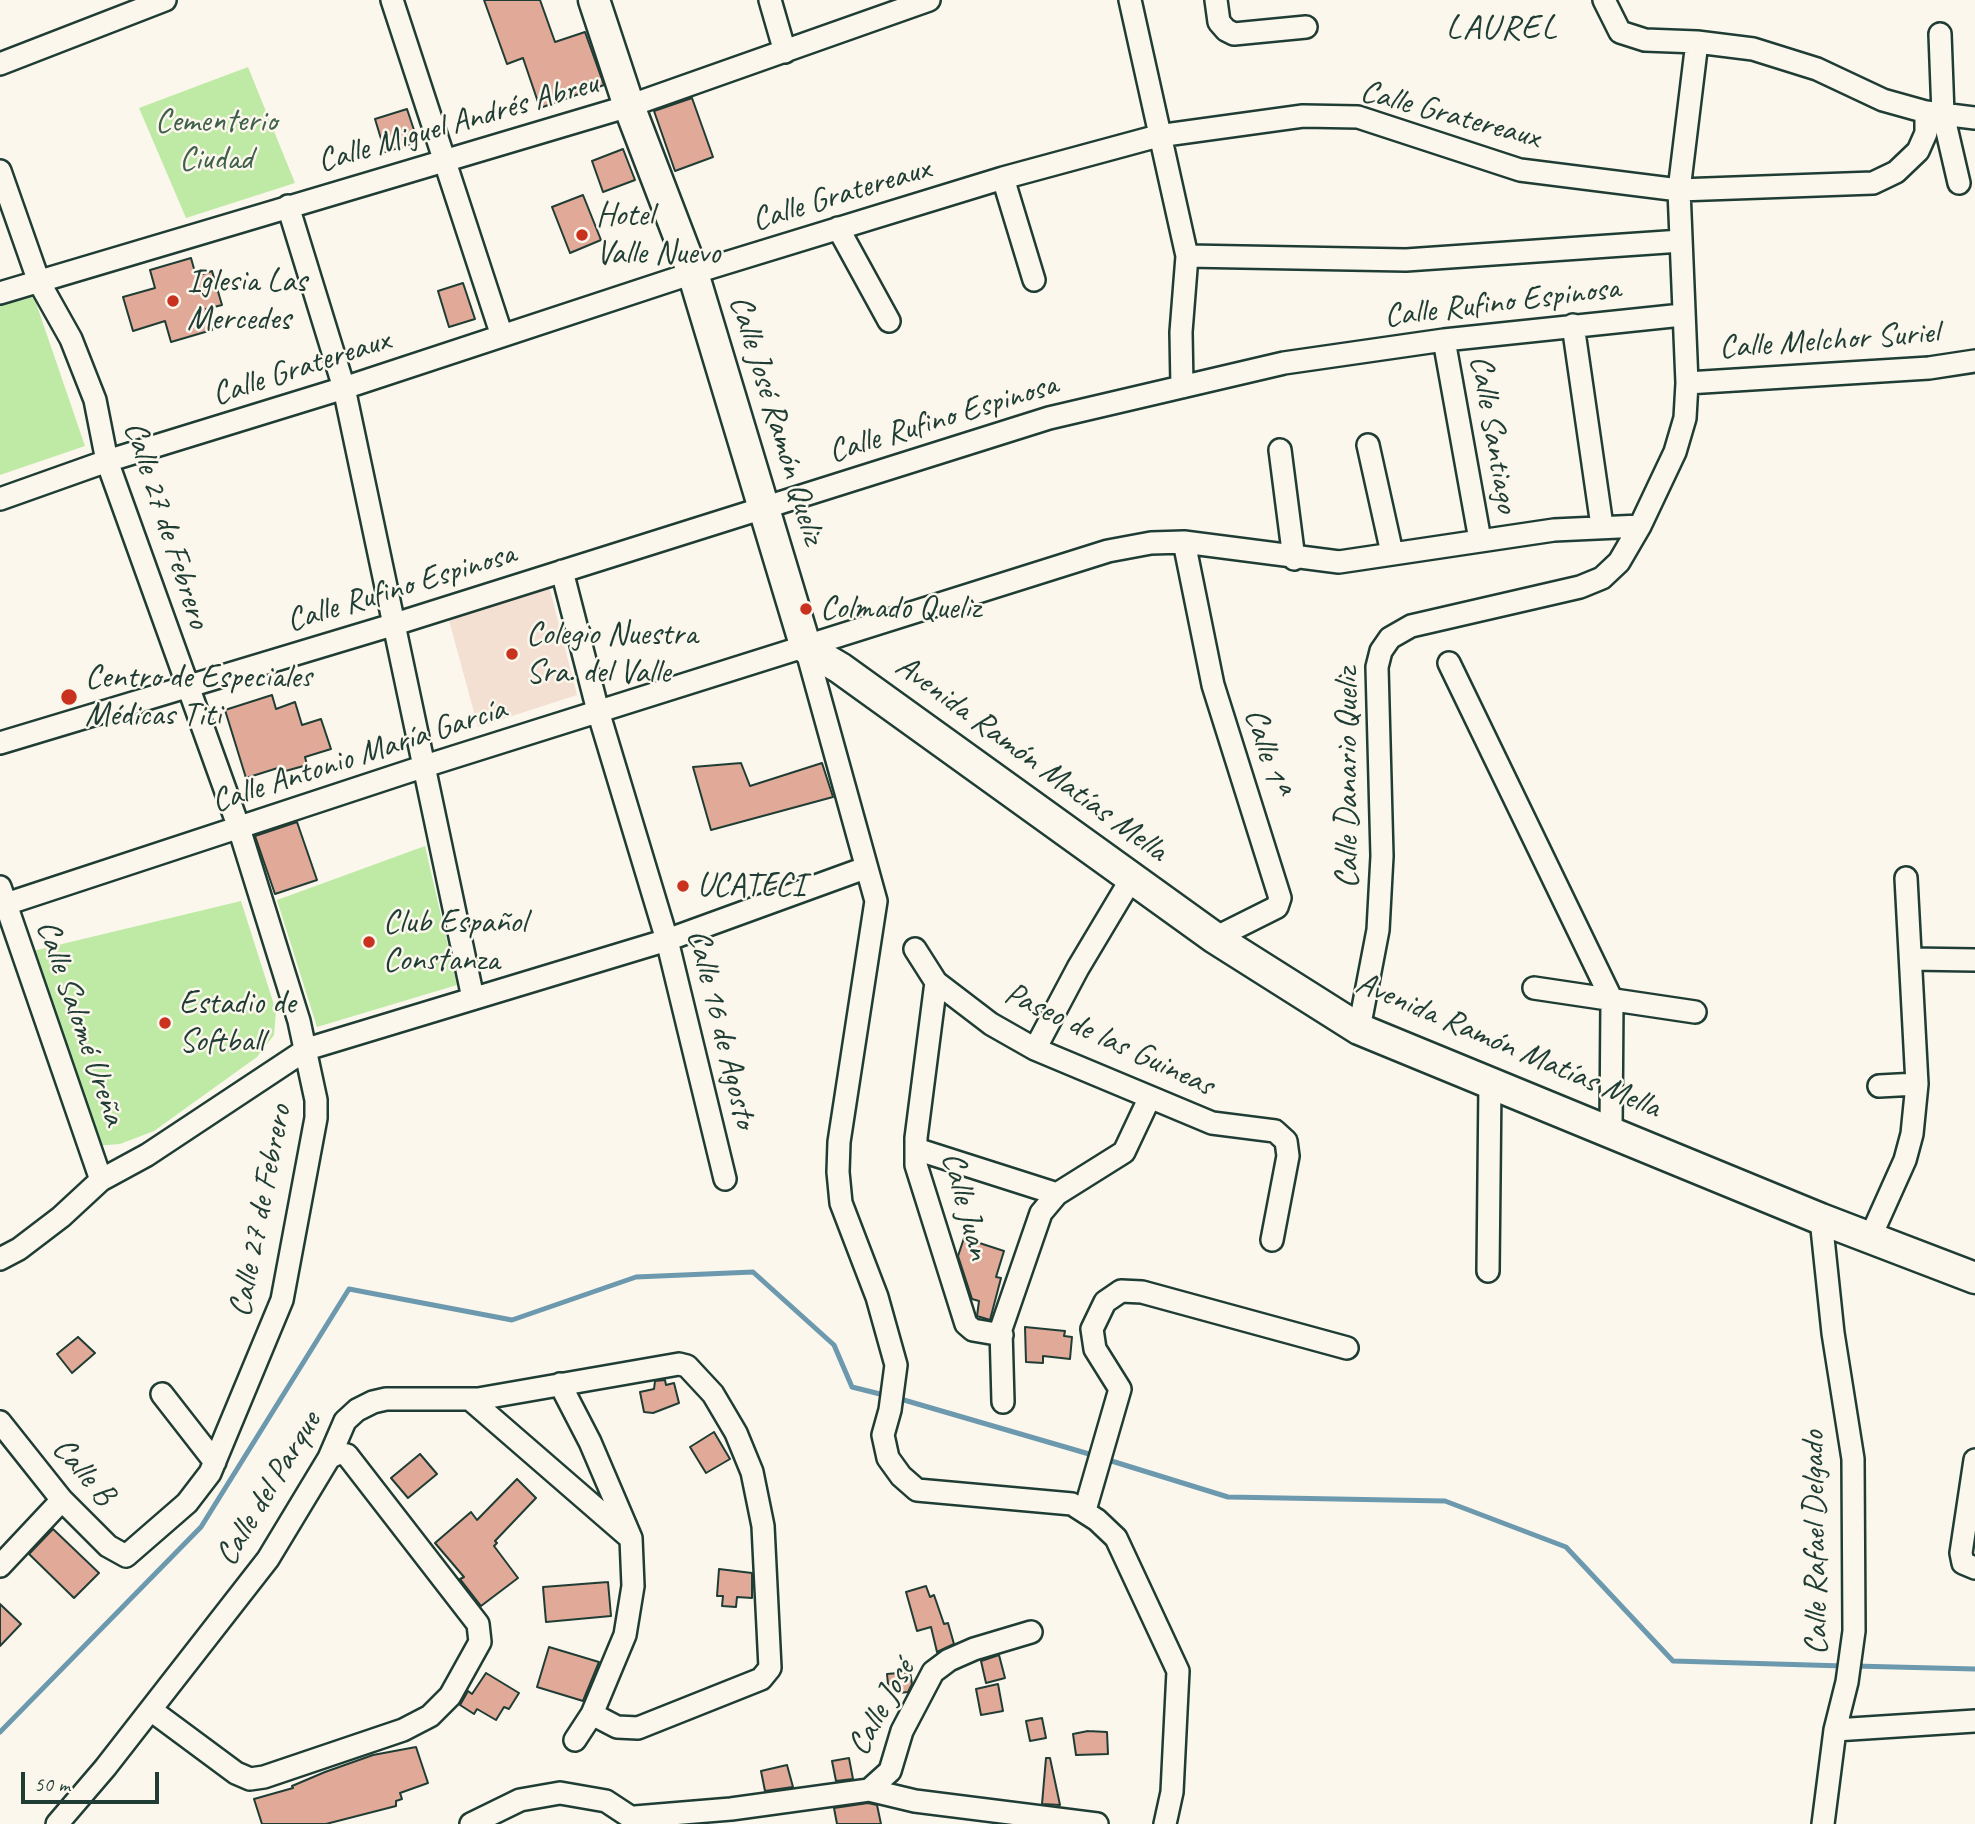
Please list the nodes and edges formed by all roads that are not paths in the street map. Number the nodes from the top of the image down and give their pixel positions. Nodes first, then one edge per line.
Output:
1 (165, 0) edge
2 (392, 0) edge
3 (594, 0) edge
4 (769, 0) edge
5 (929, 0) edge
6 (1130, 0) edge
7 (1216, 0) edge
8 (1604, 0) edge
9 (1306, 27) dead end
10 (1940, 34) dead end
11 (1697, 42) junction
12 (785, 52) junction
13 (0, 64) edge
14 (629, 106) junction
15 (1934, 113) junction
16 (1975, 118) edge
17 (1158, 136) junction
18 (445, 159) junction
19 (0, 171) edge
20 (1003, 178) junction
21 (1959, 183) dead end
22 (1679, 190) junction
23 (288, 206) junction
24 (838, 228) junction
25 (1681, 241) junction
26 (1187, 256) junction
27 (693, 273) junction
28 (1034, 280) dead end
29 (39, 282) junction
30 (0, 293) edge
31 (1682, 315) junction
32 (889, 321) dead end
33 (1573, 325) junction
34 (502, 336) junction
35 (1444, 340) junction
36 (1975, 361) edge
37 (1687, 383) junction
38 (1182, 387) junction
39 (344, 388) junction
40 (1368, 445) dead end
41 (1280, 450) dead end
42 (107, 461) junction
43 (0, 499) edge
44 (764, 506) junction
45 (1602, 526) junction
46 (1640, 526) junction
47 (1480, 540) junction
48 (1184, 542) junction
49 (1392, 554) junction
50 (1294, 559) junction
51 (562, 571) junction
52 (392, 625) junction
53 (806, 648) junction
54 (1449, 663) dead end
55 (187, 687) junction
56 (598, 711) junction
57 (0, 743) edge
58 (422, 767) junction
59 (239, 828) junction
60 (865, 869) junction
61 (1133, 876) junction
62 (1906, 878) dead end
63 (2, 899) edge
64 (1215, 938) junction
65 (667, 940) junction
66 (915, 949) dead end
67 (1911, 960) junction
68 (1975, 960) edge
69 (936, 982) junction
70 (1534, 988) dead end
71 (473, 998) junction
72 (1612, 1000) junction
73 (1695, 1013) dead end
74 (1359, 1028) junction
75 (307, 1049) junction
76 (1035, 1049) junction
77 (1490, 1083) junction
78 (1917, 1084) junction
79 (1879, 1086) dead end
80 (1149, 1099) junction
81 (1611, 1130) junction
82 (916, 1149) junction
83 (725, 1179) dead end
84 (101, 1180) junction
85 (1057, 1194) junction
86 (1821, 1219) junction
87 (1870, 1238) junction
88 (1272, 1240) dead end
89 (0, 1259) edge
90 (1488, 1271) dead end
91 (1975, 1278) edge
92 (1002, 1335) junction
93 (1346, 1348) dead end
94 (560, 1384) junction
95 (162, 1394) dead end
96 (471, 1400) junction
97 (1003, 1402) dead end
98 (0, 1422) edge
99 (329, 1458) junction
100 (1975, 1460) edge
101 (215, 1462) junction
102 (62, 1500) junction
103 (1084, 1510) junction
104 (631, 1538) junction
105 (126, 1556) joint
106 (0, 1566) edge
107 (1975, 1568) edge
108 (1031, 1632) dead end
109 (151, 1710) junction
110 (592, 1714) junction
111 (1975, 1721) edge
112 (1836, 1730) junction
113 (575, 1740) dead end
114 (869, 1790) junction
115 (638, 1821) edge
116 (57, 1824) edge
117 (471, 1824) edge
118 (1097, 1824) edge
119 (1165, 1824) edge
120 (1823, 1824) edge

1 - 13 street
2 - 18 street
3 - 14 street, Calle José Ramón Queliz
4 - 12 street
5 - 12 street, Calle Miguel Andrés Abreu
6 - 17 street
7 - 9 street
8 - 11 street
10 - 15 street
11 - 15 street
11 - 22 street, Calle Danario Queliz
12 - 14 street, Calle Miguel Andrés Abreu
14 - 18 street, Calle Miguel Andrés Abreu
14 - 27 street, Calle José Ramón Queliz
15 - 16 street
15 - 21 street
15 - 22 street, Calle Gratereaux
17 - 20 street, Calle Gratereaux
17 - 22 street, Calle Gratereaux
17 - 26 street
18 - 23 street, Calle Miguel Andrés Abreu
18 - 34 street
19 - 29 street, Calle 27 de Febrero
20 - 24 street, Calle Gratereaux
20 - 28 street
22 - 25 street, Calle Danario Queliz
23 - 29 street, Calle Miguel Andrés Abreu
23 - 39 street
24 - 27 street, Calle Gratereaux
24 - 32 street
25 - 26 street
25 - 31 street, Calle Danario Queliz
26 - 38 street
27 - 34 street, Calle Gratereaux
27 - 44 street, Calle José Ramón Queliz
29 - 30 street, Calle Miguel Andrés Abreu
29 - 42 street, Calle 27 de Febrero
31 - 33 street, Calle Rufino Espinosa
31 - 37 street, Calle Danario Queliz
33 - 35 street, Calle Rufino Espinosa
33 - 45 street
34 - 39 street, Calle Gratereaux
35 - 38 street, Calle Rufino Espinosa
35 - 47 street, Calle Santiago
36 - 37 street, Calle Melchor Suriel
37 - 46 street, Calle Danario Queliz
38 - 44 street, Calle Rufino Espinosa
39 - 42 street, Calle Gratereaux
39 - 52 street
40 - 49 street
41 - 50 street
42 - 43 street, Calle Gratereaux
42 - 55 street, Calle 27 de Febrero
44 - 51 street, Calle Rufino Espinosa
44 - 53 street, Calle José Ramón Queliz
45 - 46 street, Calle Antonio María García
45 - 47 street, Calle Antonio María García
46 - 74 street, Calle Danario Queliz
47 - 49 street, Calle Antonio María García
48 - 50 street, Calle Antonio María García
48 - 53 street, Calle Antonio María García
48 - 64 street, Calle 1ª
49 - 50 street, Calle Antonio María García
51 - 52 street, Calle Rufino Espinosa
51 - 56 street, Calle 16 de Agosto
52 - 55 street, Calle Rufino Espinosa
52 - 58 street
53 - 56 street, Calle Antonio María García
53 - 60 street, Calle José Ramón Queliz
53 - 61 street, Avenida Ramón Matías Mella
54 - 72 street
55 - 57 street, Calle Rufino Espinosa
55 - 59 street, Calle 27 de Febrero
56 - 58 street, Calle Antonio María García
56 - 65 street, Calle 16 de Agosto
58 - 59 street, Calle Antonio María García
58 - 71 street
59 - 63 street, Calle Antonio María García
59 - 75 street, Calle 27 de Febrero
60 - 65 street
60 - 103 street
61 - 64 street, Avenida Ramón Matías Mella
61 - 76 street
62 - 67 street
63 - 84 street, Calle Salomé Ureña
64 - 74 street, Avenida Ramón Matías Mella
65 - 71 street
65 - 83 street, Calle 16 de Agosto
66 - 69 street, Paseo de las Guineas
67 - 68 street
67 - 78 street
69 - 76 street, Paseo de las Guineas
69 - 82 street, Calle Juan
70 - 72 street
71 - 75 street
72 - 73 street
72 - 81 street
74 - 77 street, Avenida Ramón Matías Mella
75 - 84 street
75 - 101 street, Calle 27 de Febrero
76 - 80 street, Paseo de las Guineas
77 - 81 street, Avenida Ramón Matías Mella
77 - 90 street
78 - 79 street
78 - 87 street
80 - 85 street
80 - 88 street, Paseo de las Guineas
81 - 86 street, Avenida Ramón Matías Mella
82 - 85 street
82 - 92 street, Calle Juan
84 - 89 street
85 - 92 street
86 - 87 street, Avenida Ramón Matías Mella
86 - 112 street, Calle Rafael Delgado
87 - 91 street, Avenida Ramón Matías Mella
92 - 97 street
93 - 103 street
94 - 96 street, Calle del Parque
94 - 104 street
94 - 110 street, Calle del Parque
95 - 101 street
96 - 99 street, Calle del Parque
96 - 104 street
98 - 102 street, Calle B
99 - 109 street, Calle del Parque
99 - 109 street
100 - 107 street
101 - 105 street, Calle 27 de Febrero
102 - 105 street, Calle B
102 - 106 street
103 - 119 street
104 - 110 street
108 - 114 street, Calle José
109 - 116 street, Calle del Parque
110 - 113 street
111 - 112 street
112 - 120 street, Calle Rafael Delgado
114 - 115 street
114 - 118 street
115 - 117 street

